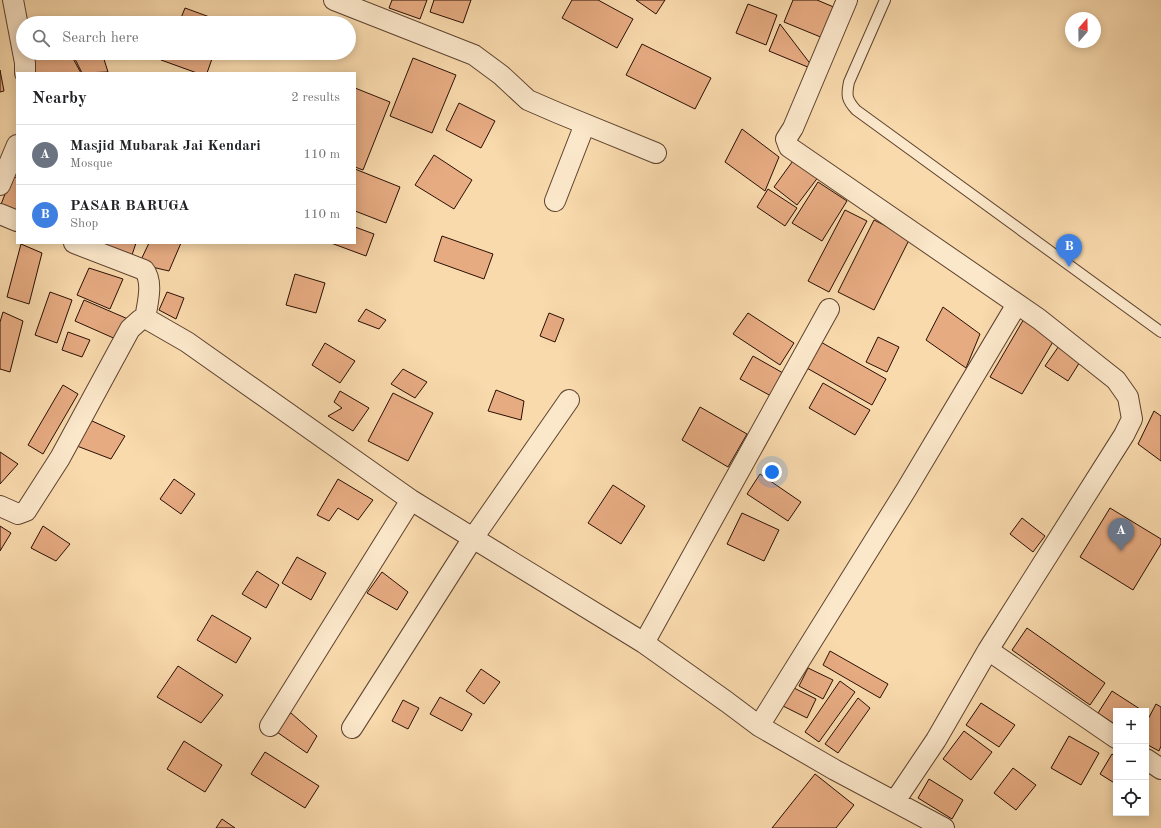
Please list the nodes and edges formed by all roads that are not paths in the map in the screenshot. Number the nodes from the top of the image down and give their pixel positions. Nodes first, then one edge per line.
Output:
1 (13, 0) edge
2 (334, 0) edge
3 (847, 0) edge
4 (885, 0) edge
5 (16, 16) edge
6 (24, 60) edge
7 (25, 72) edge
8 (585, 124) junction
9 (16, 147) edge
10 (656, 153) dead end
11 (0, 185) edge
12 (555, 201) dead end
13 (0, 214) edge
14 (16, 221) edge
15 (77, 244) edge
16 (1017, 304) junction
17 (829, 309) dead end
18 (145, 319) junction
19 (1161, 332) edge
20 (569, 400) dead end
21 (411, 500) junction
22 (0, 506) edge
23 (473, 538) junction
24 (644, 643) junction
25 (988, 650) junction
26 (270, 726) dead end
27 (759, 726) junction
28 (352, 728) dead end
29 (1113, 736) edge
30 (1149, 761) edge
31 (1161, 769) edge
32 (895, 801) junction
33 (944, 828) edge

1 - 5 street
2 - 8 street
3 - 16 street
4 - 19 lane
6 - 7 street
8 - 10 street
8 - 12 street
9 - 11 street
13 - 14 street
15 - 18 street
16 - 25 street
16 - 27 street
17 - 24 street
18 - 21 street
18 - 22 street
20 - 23 street
21 - 23 street
21 - 26 street
23 - 24 street
23 - 28 street
24 - 27 street
25 - 29 street
25 - 32 street
27 - 32 street
30 - 31 street
32 - 33 street

